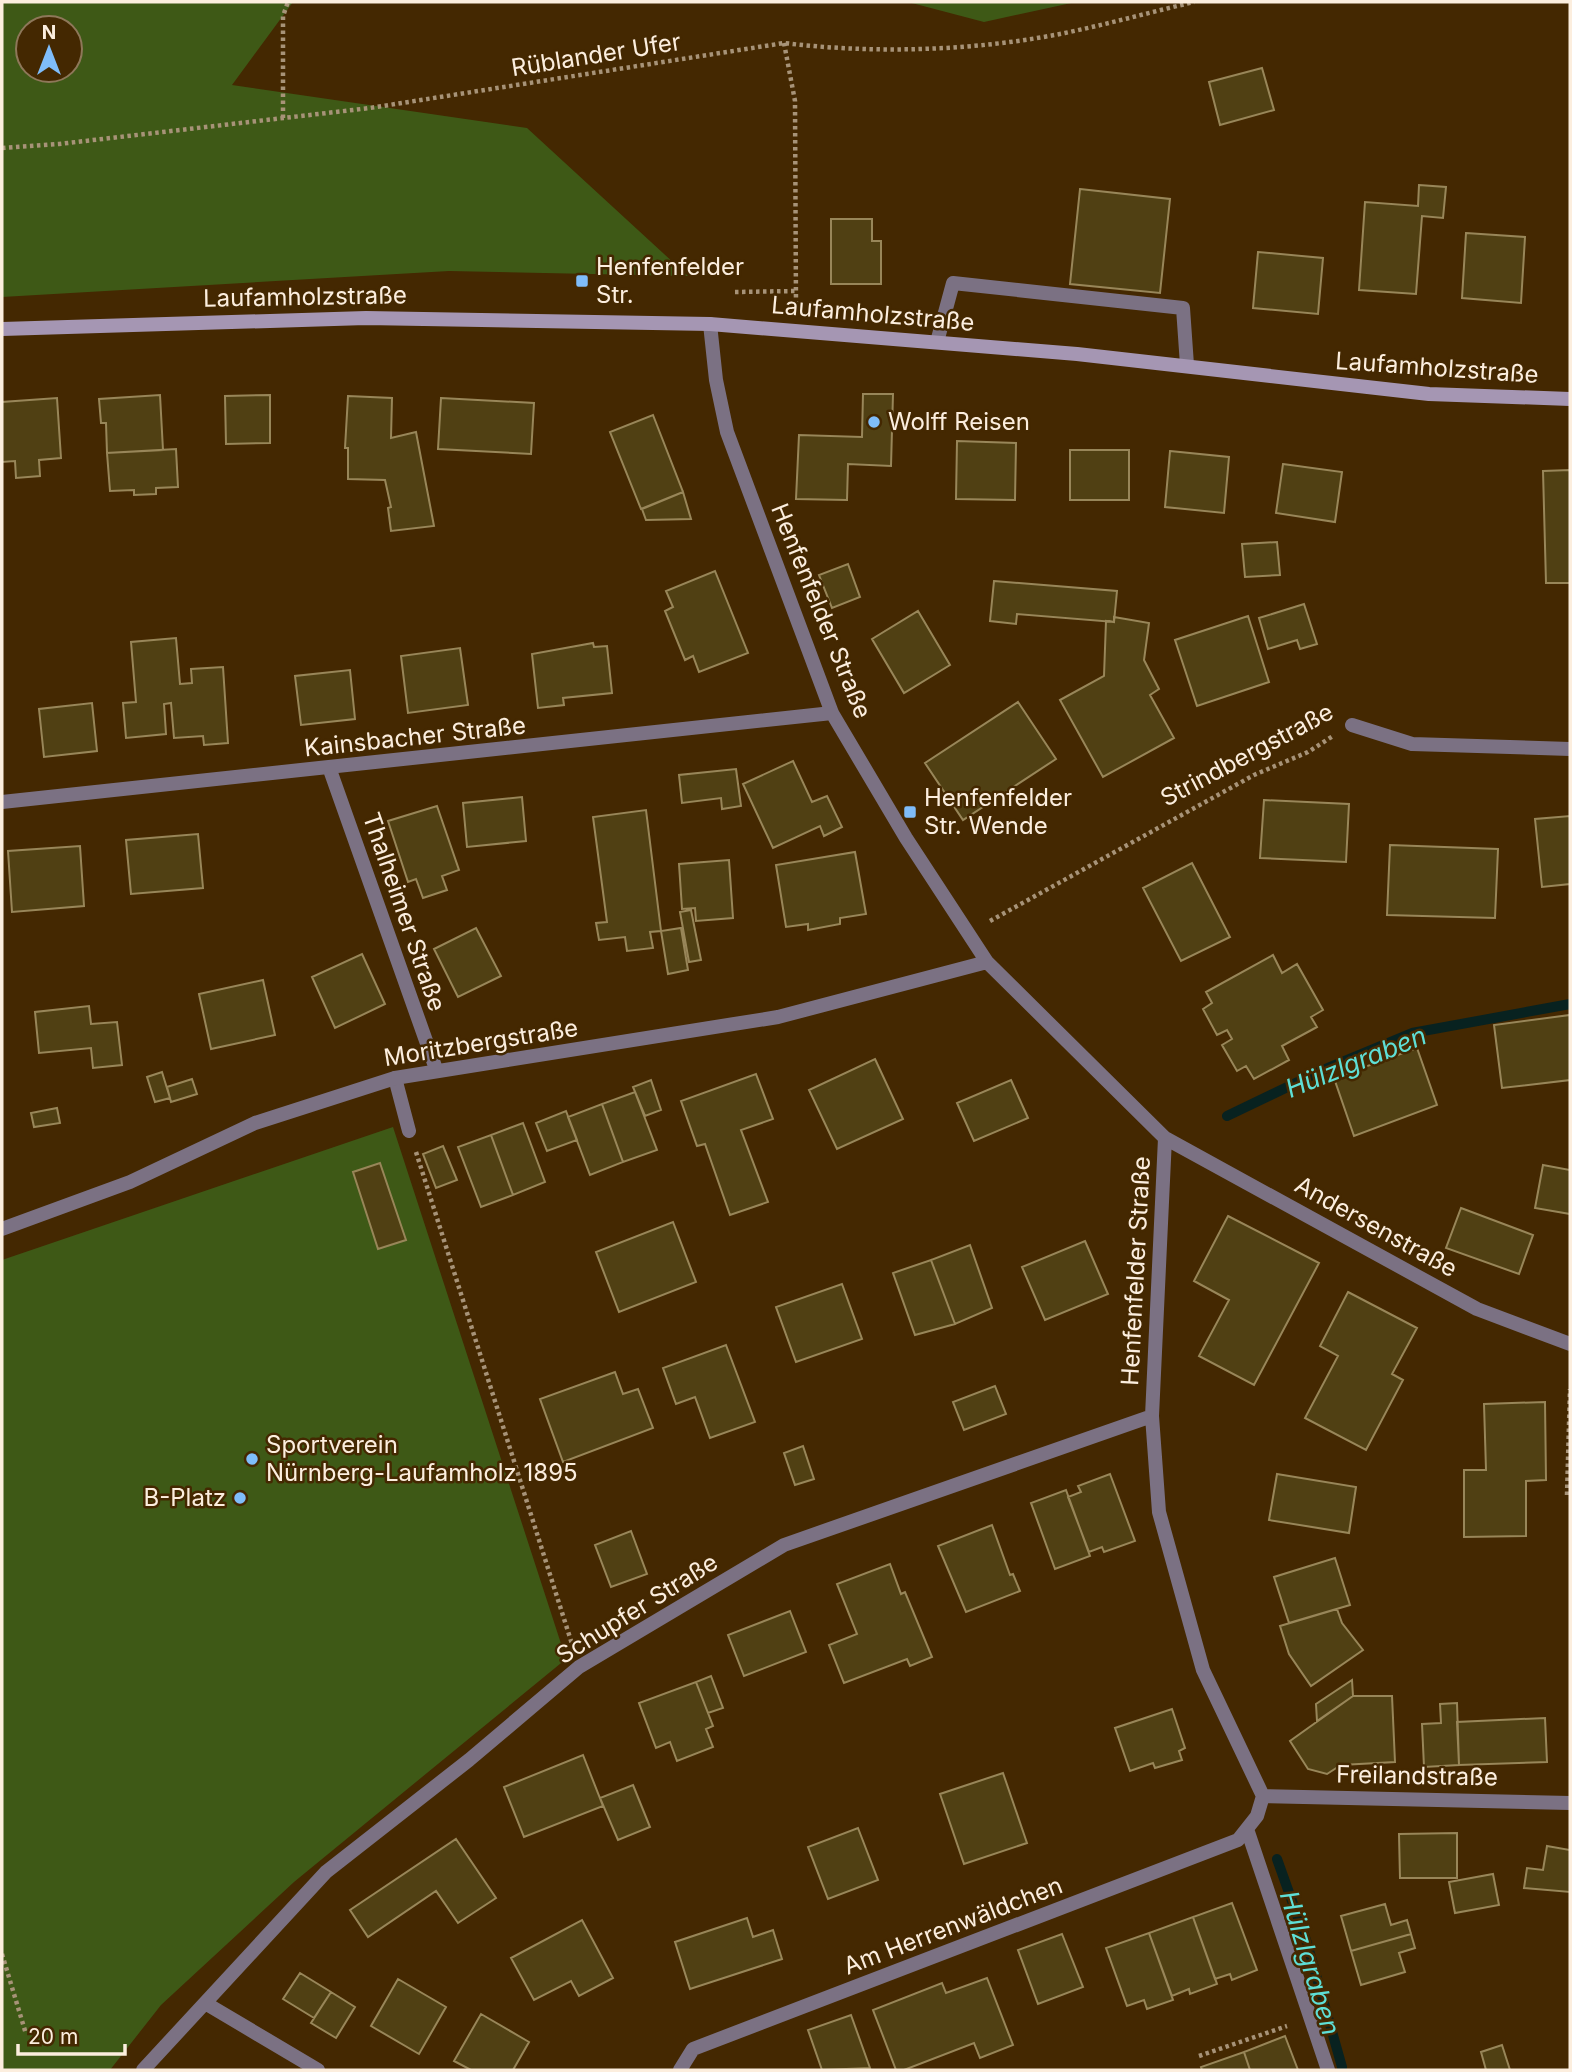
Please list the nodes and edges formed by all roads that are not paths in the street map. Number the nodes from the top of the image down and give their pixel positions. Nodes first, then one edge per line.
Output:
1 (710, 324) junction
2 (2, 329) edge
3 (937, 342) junction
4 (1187, 365) junction
5 (1570, 399) edge
6 (832, 713) junction
7 (1352, 725) road end
8 (1570, 749) edge
9 (330, 769) junction
10 (2, 802) edge
11 (987, 962) junction
12 (436, 1069) junction
13 (395, 1078) junction
14 (409, 1131) road end
15 (1165, 1139) junction
16 (2, 1229) edge
17 (1570, 1344) edge
18 (1152, 1416) junction
19 (1263, 1796) junction
20 (1570, 1803) edge
21 (1247, 1829) junction
22 (205, 2003) junction
23 (143, 2070) edge
24 (318, 2070) edge
25 (680, 2070) edge
26 (1328, 2070) edge

1 - 2 main road, Laufamholzstraße
1 - 3 main road, Laufamholzstraße
1 - 6 street, Henfenfelder Straße
3 - 4 main road, Laufamholzstraße
3 - 4 street
4 - 5 main road, Laufamholzstraße
6 - 9 street, Kainsbacher Straße
6 - 11 street, Henfenfelder Straße
7 - 8 street, Strindbergstraße
9 - 10 street, Kainsbacher Straße
9 - 12 street, Thalheimer Straße
11 - 12 street, Moritzbergstraße
11 - 15 street, Henfenfelder Straße
12 - 13 street, Moritzbergstraße
13 - 14 street
13 - 16 street, Moritzbergstraße
15 - 17 street, Andersenstraße
15 - 18 street, Henfenfelder Straße
18 - 19 street, Henfenfelder Straße
18 - 22 street, Schupfer Straße
19 - 20 street, Freilandstraße
19 - 21 street
21 - 25 street, Am Herrenwäldchen
21 - 26 street
22 - 23 street, Schupfer Straße
22 - 24 street

